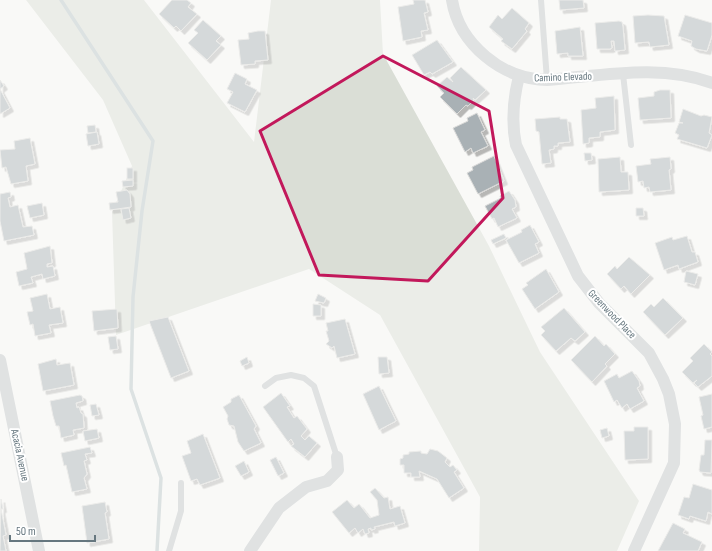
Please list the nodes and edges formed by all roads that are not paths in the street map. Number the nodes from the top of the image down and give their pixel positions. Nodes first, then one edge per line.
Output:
1 (452, 0) edge
2 (541, 0) edge
3 (623, 74) junction
4 (519, 76) junction
5 (547, 80) junction
6 (712, 83) edge
7 (631, 145) dead end
8 (0, 360) edge
9 (265, 386) dead end
10 (4, 401) edge
11 (337, 457) joint
12 (181, 483) dead end
13 (39, 551) edge
14 (170, 551) edge
15 (250, 551) edge
16 (634, 551) edge

1 - 4 street, Camino Elevado
2 - 5 lane
3 - 5 street, Camino Elevado
3 - 6 street, Camino Elevado
3 - 7 lane
4 - 5 street, Camino Elevado
4 - 16 street, Greenwood Place
8 - 10 street, Acacia Avenue
9 - 11 lane
10 - 13 street, Acacia Avenue
11 - 15 street
12 - 14 lane

